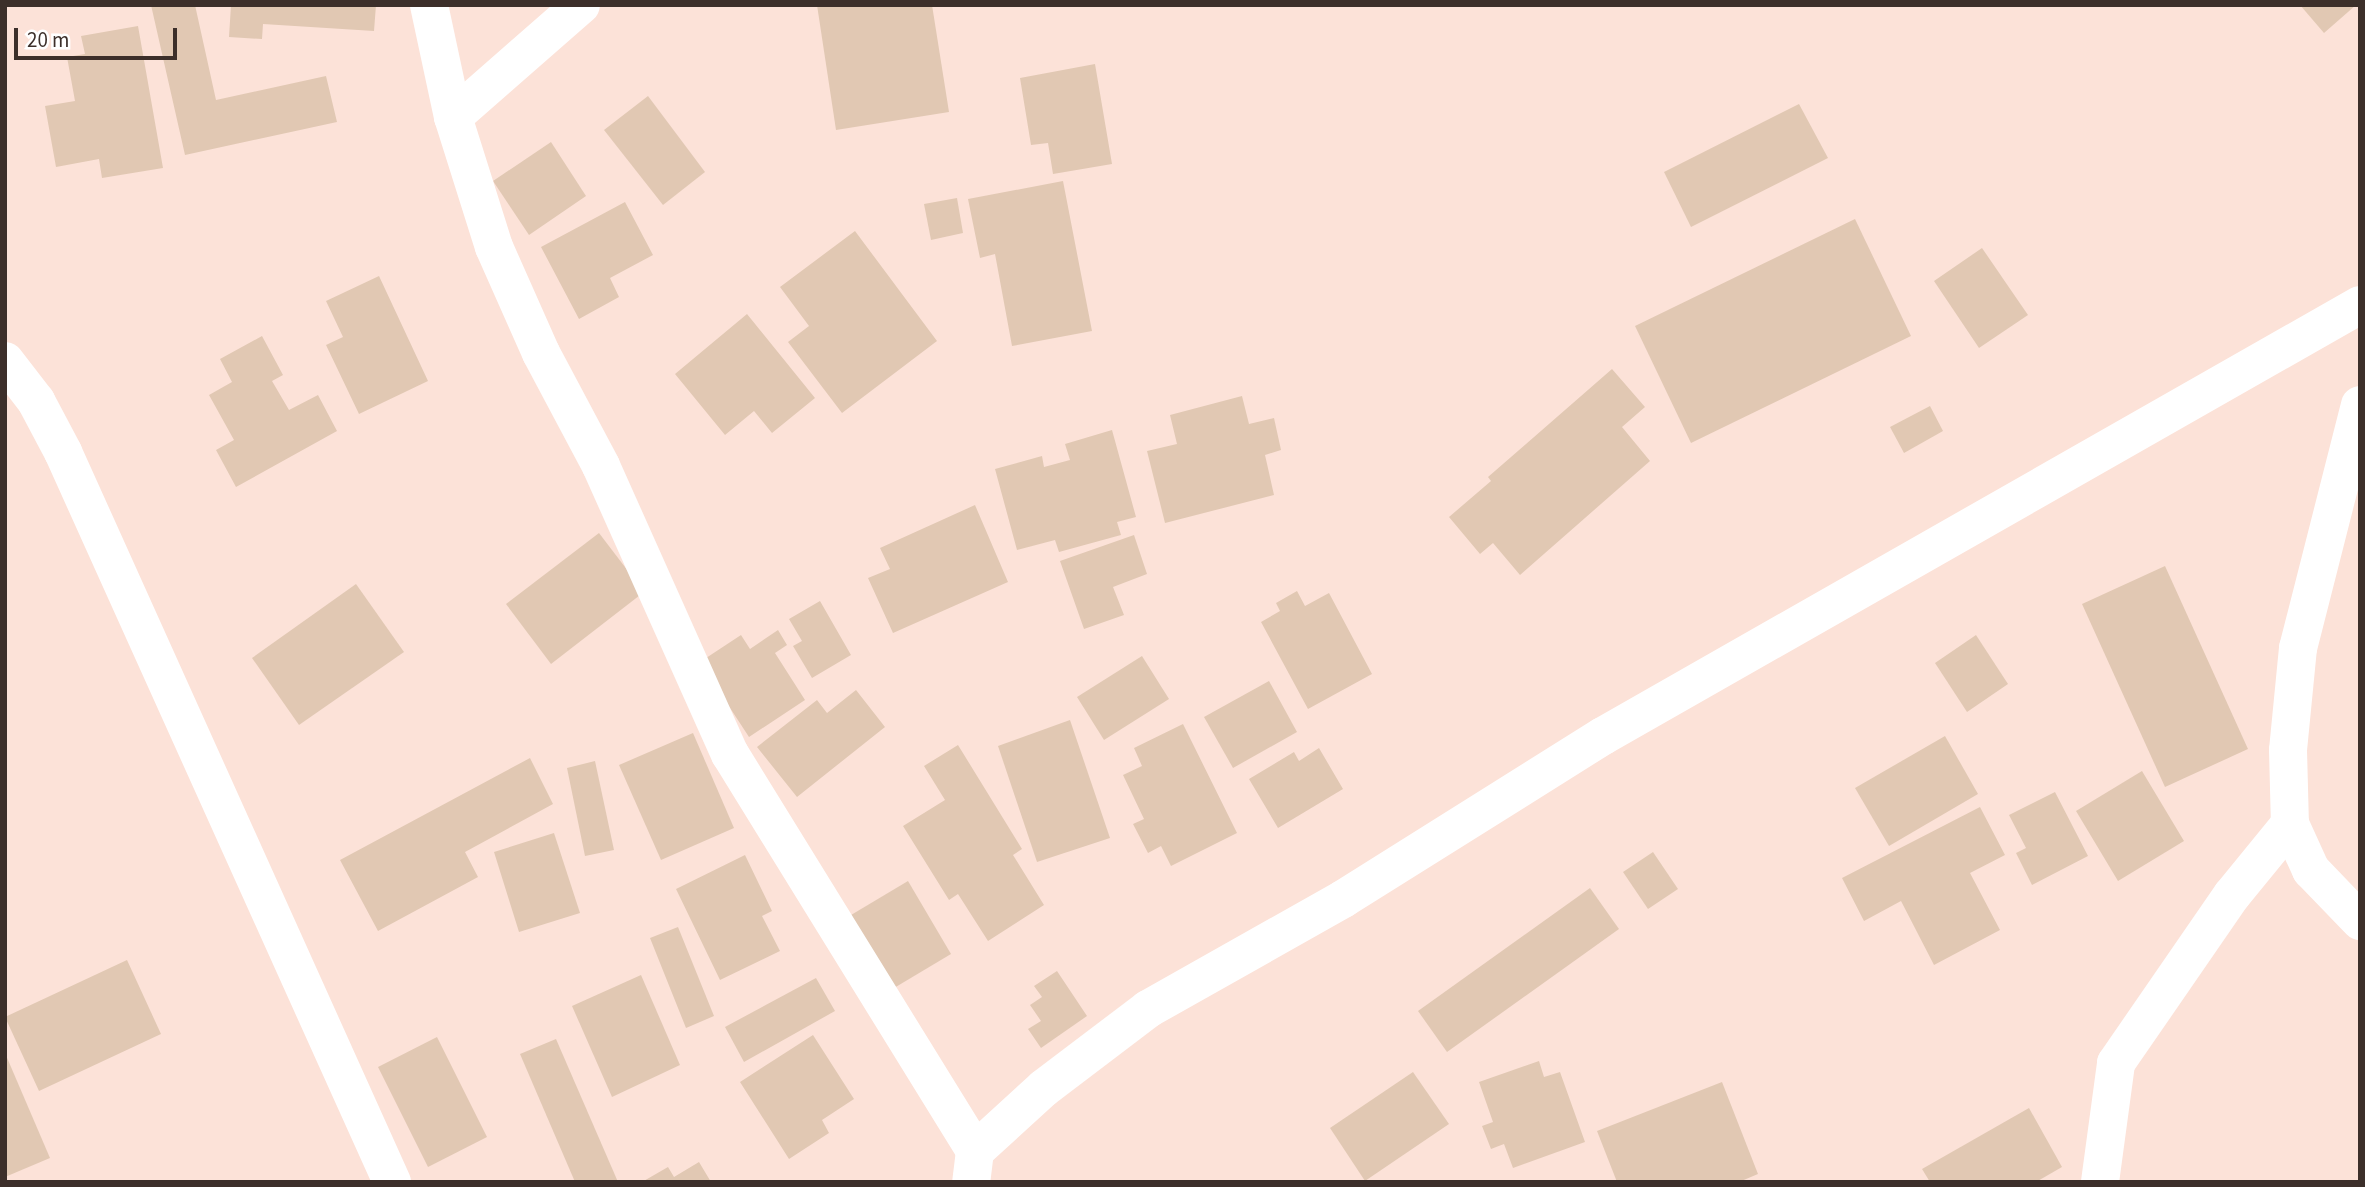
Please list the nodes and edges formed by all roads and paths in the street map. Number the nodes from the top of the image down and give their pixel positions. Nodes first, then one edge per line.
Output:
1 (429, 5) edge
2 (581, 5) edge
3 (453, 117) junction
4 (2360, 305) edge
5 (5, 361) edge
6 (2360, 405) edge
7 (2290, 824) junction
8 (2360, 921) edge
9 (973, 1166) edge
10 (392, 1182) edge
11 (2100, 1182) edge

1 - 3 street
2 - 3 street
3 - 9 street
4 - 9 street
5 - 10 street
6 - 7 street
7 - 8 street
7 - 11 street

